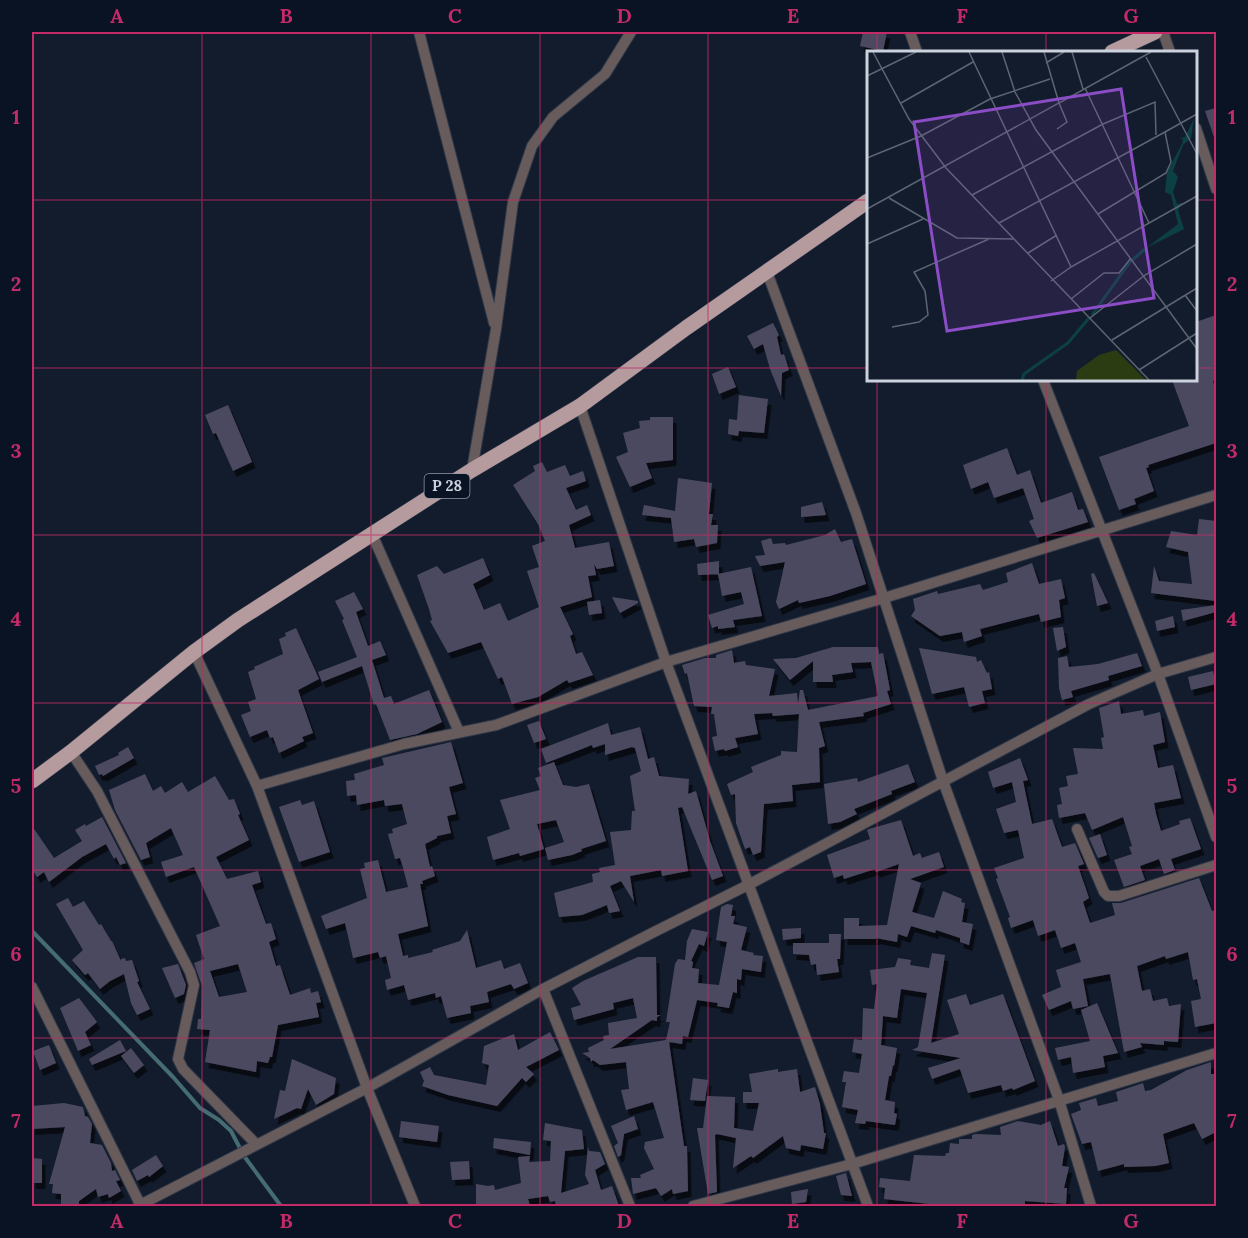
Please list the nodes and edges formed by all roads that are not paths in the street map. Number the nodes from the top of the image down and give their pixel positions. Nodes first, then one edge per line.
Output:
1 (419, 32) edge
2 (631, 32) edge
3 (910, 32) edge
4 (1155, 32) edge
5 (1163, 32) edge
6 (917, 51) edge
7 (1114, 51) edge
8 (1170, 51) edge
9 (1197, 131) edge
10 (1216, 189) edge
11 (867, 202) edge
12 (767, 272) junction
13 (496, 329) junction
14 (1043, 381) edge
15 (580, 406) junction
16 (472, 470) junction
17 (1216, 495) edge
18 (1102, 530) junction
19 (372, 534) junction
20 (884, 597) junction
21 (194, 652) junction
22 (1216, 657) edge
23 (666, 662) junction
24 (1158, 674) junction
25 (459, 732) junction
26 (71, 752) junction
27 (32, 781) edge
28 (943, 781) junction
29 (257, 786) junction
30 (1077, 829) dead end
31 (1216, 837) edge
32 (1216, 865) edge
33 (748, 885) junction
34 (32, 987) edge
35 (543, 989) junction
36 (1216, 1053) edge
37 (367, 1088) junction
38 (1059, 1100) junction
39 (256, 1144) junction
40 (852, 1164) junction
41 (140, 1206) edge
42 (415, 1206) edge
43 (630, 1206) edge
44 (693, 1206) edge
45 (868, 1206) edge
46 (1091, 1206) edge

1 - 13 street
2 - 13 street
3 - 6 street
4 - 7 main road
5 - 8 street
9 - 10 street
11 - 12 main road, P 28
12 - 15 main road, P 28
12 - 20 street
13 - 16 street
14 - 18 street
15 - 16 main road, P 28
15 - 23 street
16 - 19 main road, P 28
17 - 18 street
18 - 20 street
18 - 24 street
19 - 21 main road, P 28
19 - 25 street
20 - 23 street
20 - 28 street
21 - 26 main road, P 28
21 - 29 street
22 - 24 street
23 - 25 street
23 - 33 street
24 - 28 street
24 - 31 street
25 - 29 street
26 - 27 main road, P 28
26 - 39 street
28 - 33 street
28 - 38 street
29 - 37 street
30 - 32 street
33 - 35 street
33 - 40 street
34 - 41 street
35 - 37 street
35 - 43 street
36 - 38 street
37 - 39 street
37 - 42 street
38 - 40 street
38 - 46 street
39 - 41 street
40 - 44 street
40 - 45 street

